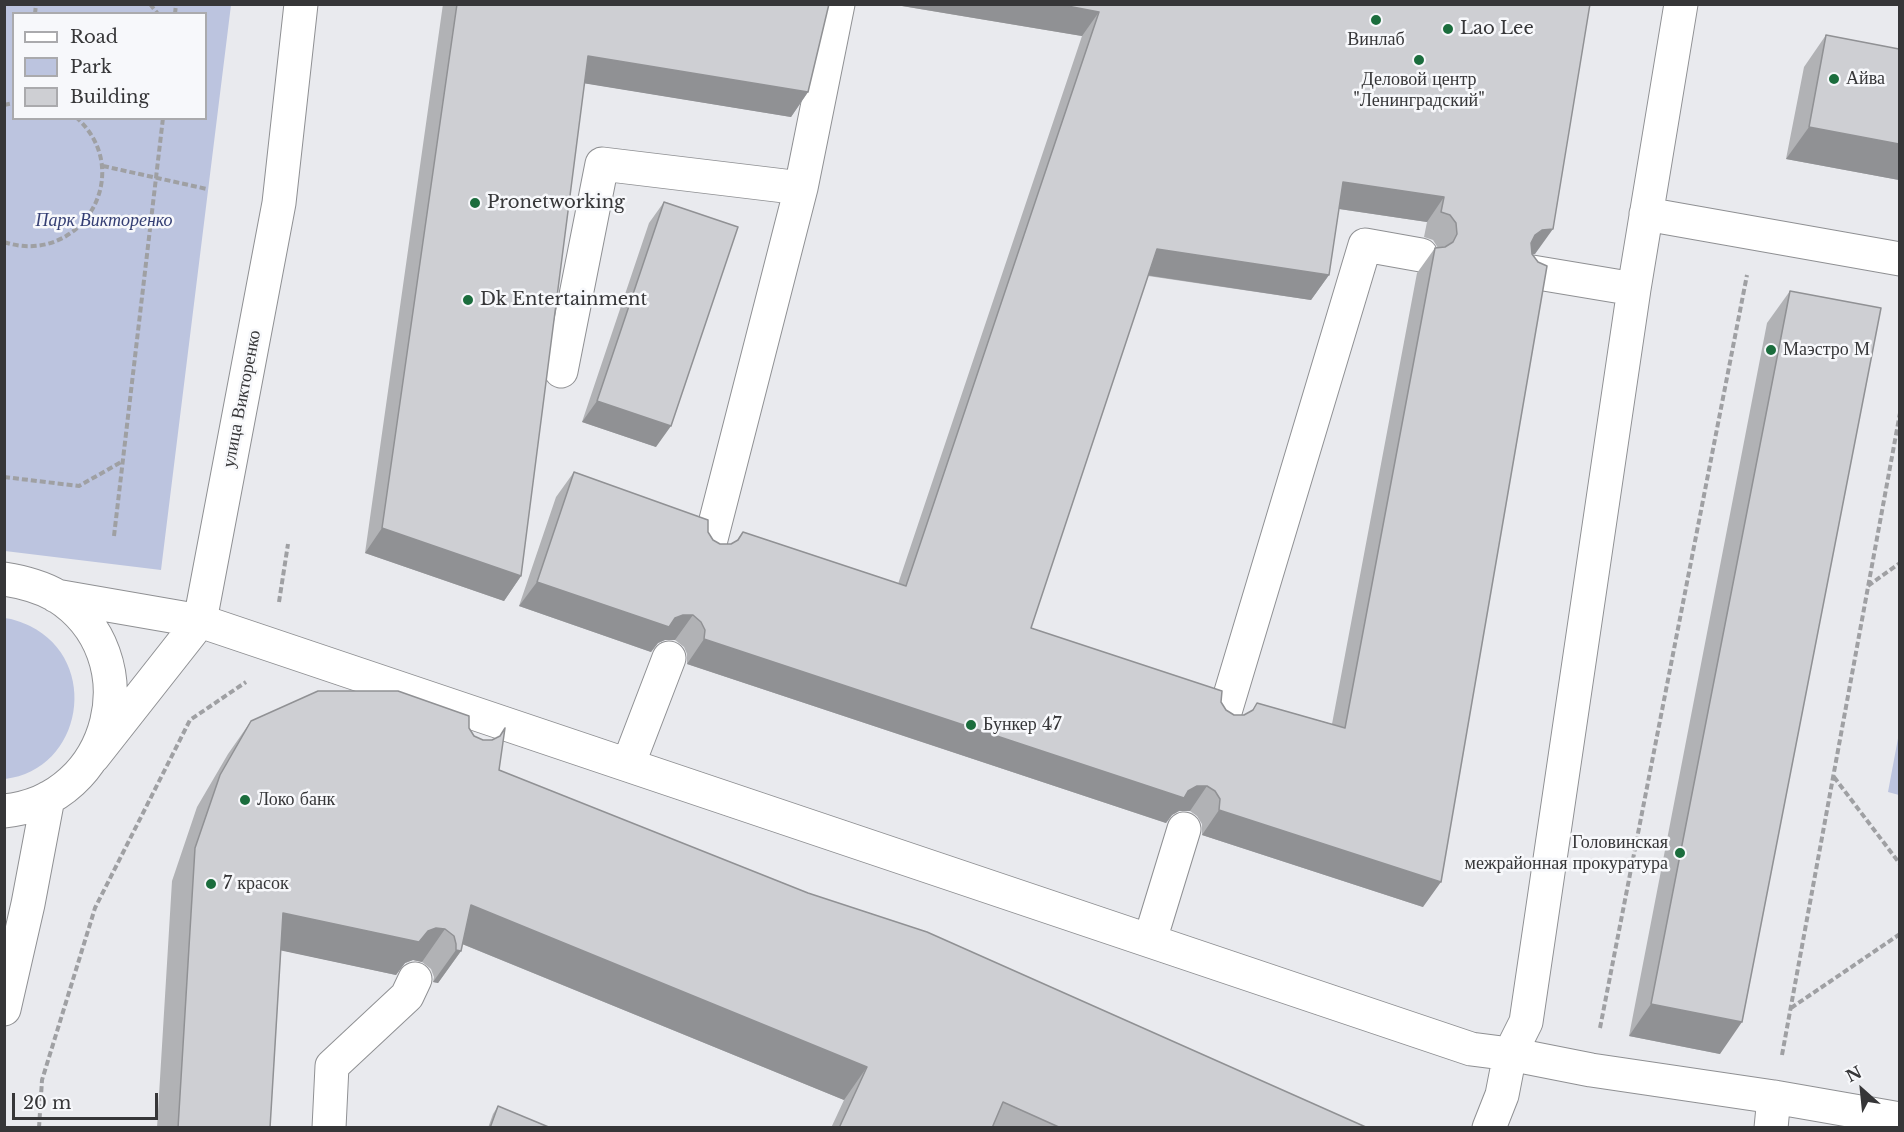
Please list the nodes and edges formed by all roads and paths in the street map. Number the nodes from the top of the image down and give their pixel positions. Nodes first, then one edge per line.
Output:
1 (300, 4) edge
2 (838, 4) edge
3 (1681, 4) edge
4 (79, 120) edge
5 (163, 120) edge
6 (103, 166) junction
7 (156, 177) junction
8 (801, 188) junction
9 (207, 189) dead end
10 (1646, 214) junction
11 (1755, 234) junction
12 (4, 242) edge
13 (1421, 255) dead end
14 (1899, 259) edge
15 (1532, 272) edge
16 (1634, 289) junction
17 (561, 371) dead end
18 (1899, 413) edge
19 (123, 461) junction
20 (4, 477) edge
21 (114, 536) dead end
22 (288, 544) dead end
23 (708, 551) edge
24 (1899, 562) edge
25 (4, 579) edge
26 (1868, 587) junction
27 (56, 596) junction
28 (279, 603) dead end
29 (200, 621) junction
30 (669, 658) edge
31 (256, 676) dead end
32 (1222, 722) edge
33 (93, 757) junction
34 (628, 765) junction
35 (1833, 776) junction
36 (48, 798) junction
37 (4, 811) edge
38 (1184, 829) edge
39 (1899, 864) edge
40 (1899, 934) edge
41 (1150, 940) junction
42 (415, 979) edge
43 (1790, 1008) junction
44 (4, 1009) edge
45 (1510, 1054) junction
46 (1591, 1070) junction
47 (1772, 1112) edge
48 (1899, 1119) edge
49 (39, 1128) edge
50 (329, 1128) edge
51 (1489, 1128) edge

1 - 29 street, улица Викторенко
2 - 8 street
3 - 10 street
4 - 6 path
5 - 7 path
6 - 7 path
6 - 12 path
7 - 9 path
7 - 19 path
8 - 17 street
8 - 23 street
10 - 11 street
10 - 16 street
11 - 14 street
11 - 46 path
13 - 32 street
15 - 16 street
16 - 45 street
18 - 26 path
19 - 20 path
19 - 21 path
22 - 28 path
24 - 26 path
25 - 27 street
26 - 35 path
27 - 29 street
27 - 33 street
29 - 33 street, улица Викторенко
29 - 34 street
30 - 34 street
31 - 49 path
33 - 36 street
34 - 41 street
35 - 39 path
35 - 43 path
36 - 37 street
36 - 44 street
38 - 41 street
40 - 43 path
41 - 45 street
42 - 50 street
43 - 47 path
45 - 46 street
45 - 51 street
46 - 47 street
47 - 48 street

